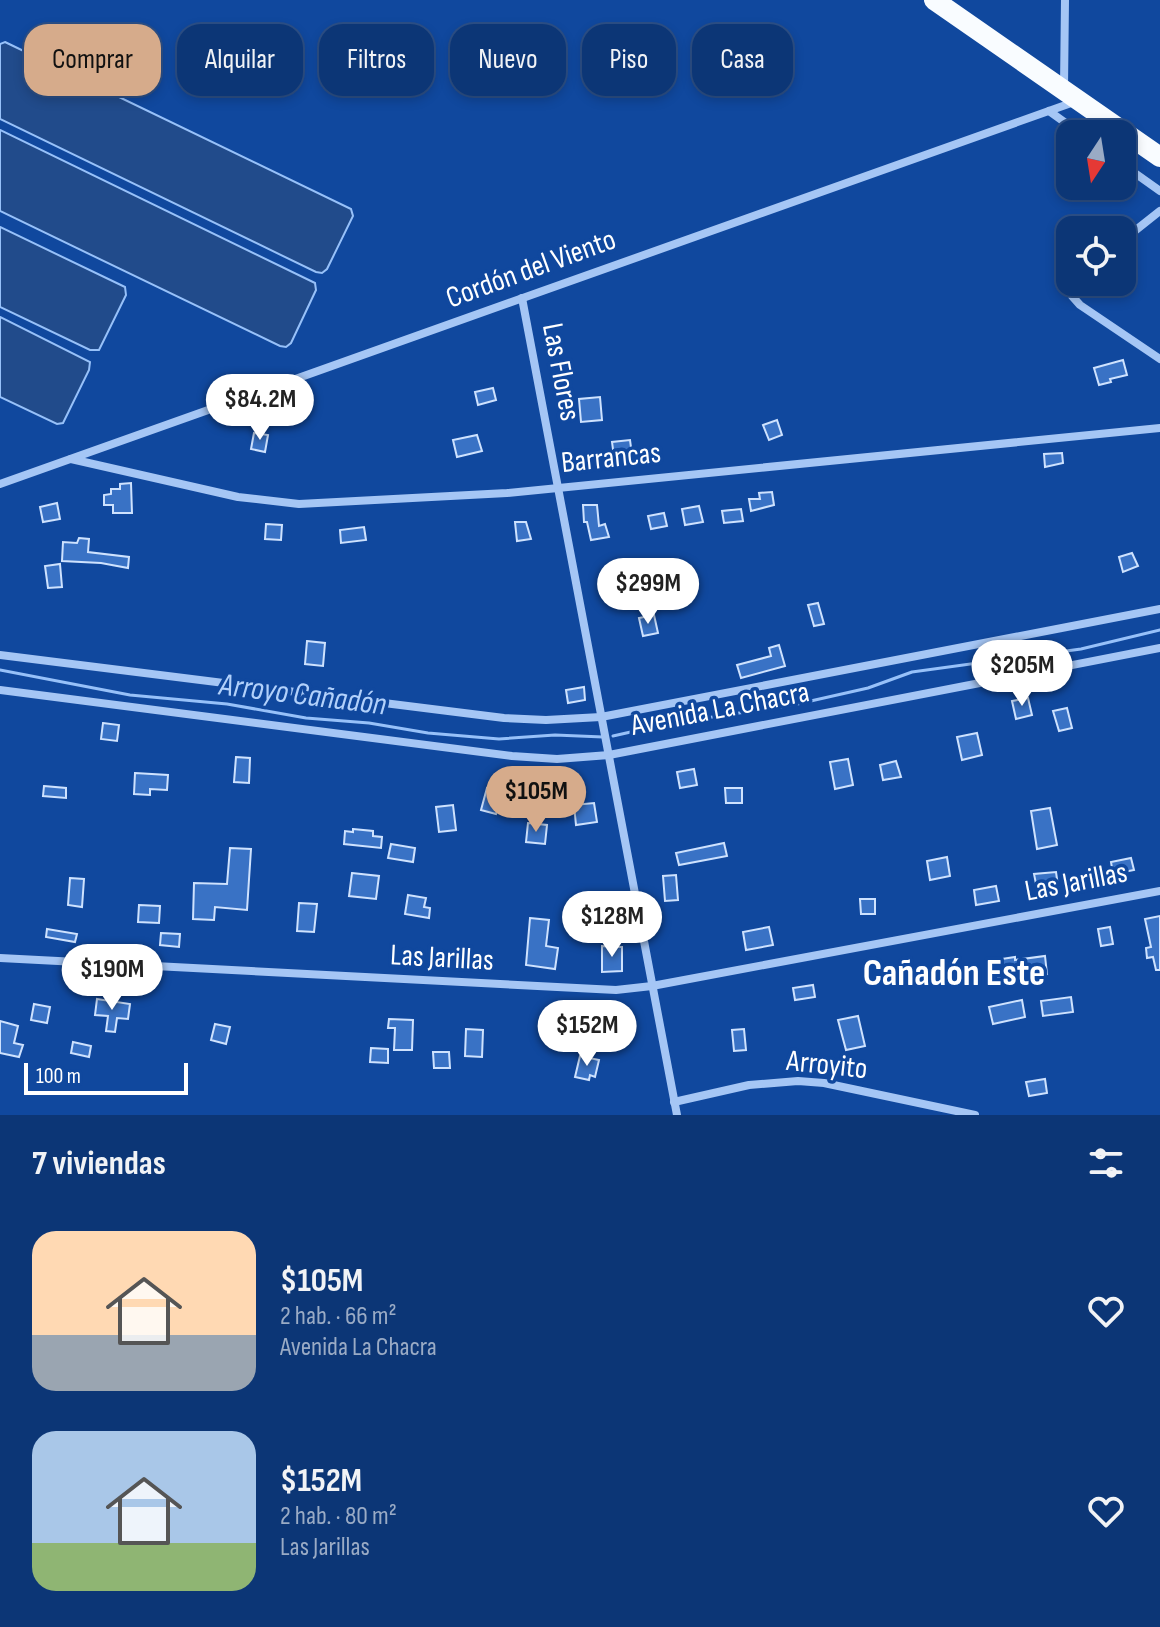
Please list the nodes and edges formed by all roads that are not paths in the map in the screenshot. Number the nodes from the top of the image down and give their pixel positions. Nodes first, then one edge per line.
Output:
1 (934, 0) edge
2 (1065, 0) edge
3 (1071, 95) junction
4 (1049, 111) junction
5 (1062, 120) edge
6 (1160, 157) edge
7 (1136, 174) edge
8 (1160, 191) edge
9 (1160, 211) edge
10 (1136, 230) edge
11 (1072, 296) edge
12 (522, 298) junction
13 (1160, 359) edge
14 (1160, 428) edge
15 (70, 459) junction
16 (0, 484) edge
17 (558, 487) junction
18 (1160, 609) edge
19 (1160, 648) edge
20 (0, 655) edge
21 (0, 690) edge
22 (601, 717) junction
23 (609, 755) junction
24 (1160, 891) edge
25 (0, 958) edge
26 (652, 986) junction
27 (674, 1102) junction
28 (677, 1115) edge
29 (975, 1115) edge

1 - 3 highway
2 - 3 street
3 - 4 street, Cordón del Viento
3 - 6 highway
4 - 5 street
4 - 12 street, Cordón del Viento
7 - 8 street
9 - 10 street
11 - 13 street
12 - 15 street, Cordón del Viento
12 - 17 street, Las Flores
14 - 17 street, Barrancas
15 - 16 street, Cordón del Viento
15 - 17 street, Barrancas
17 - 22 street, Las Flores
18 - 22 street, Avenida La Chacra
19 - 23 street, Avenida La Chacra
20 - 22 street, Avenida La Chacra
21 - 23 street, Avenida La Chacra
22 - 23 street, Las Flores
23 - 26 street, Las Flores
24 - 26 street, Las Jarillas
25 - 26 street, Las Jarillas
26 - 27 street, Las Flores
27 - 28 street, Las Flores
27 - 29 street, Arroyito

